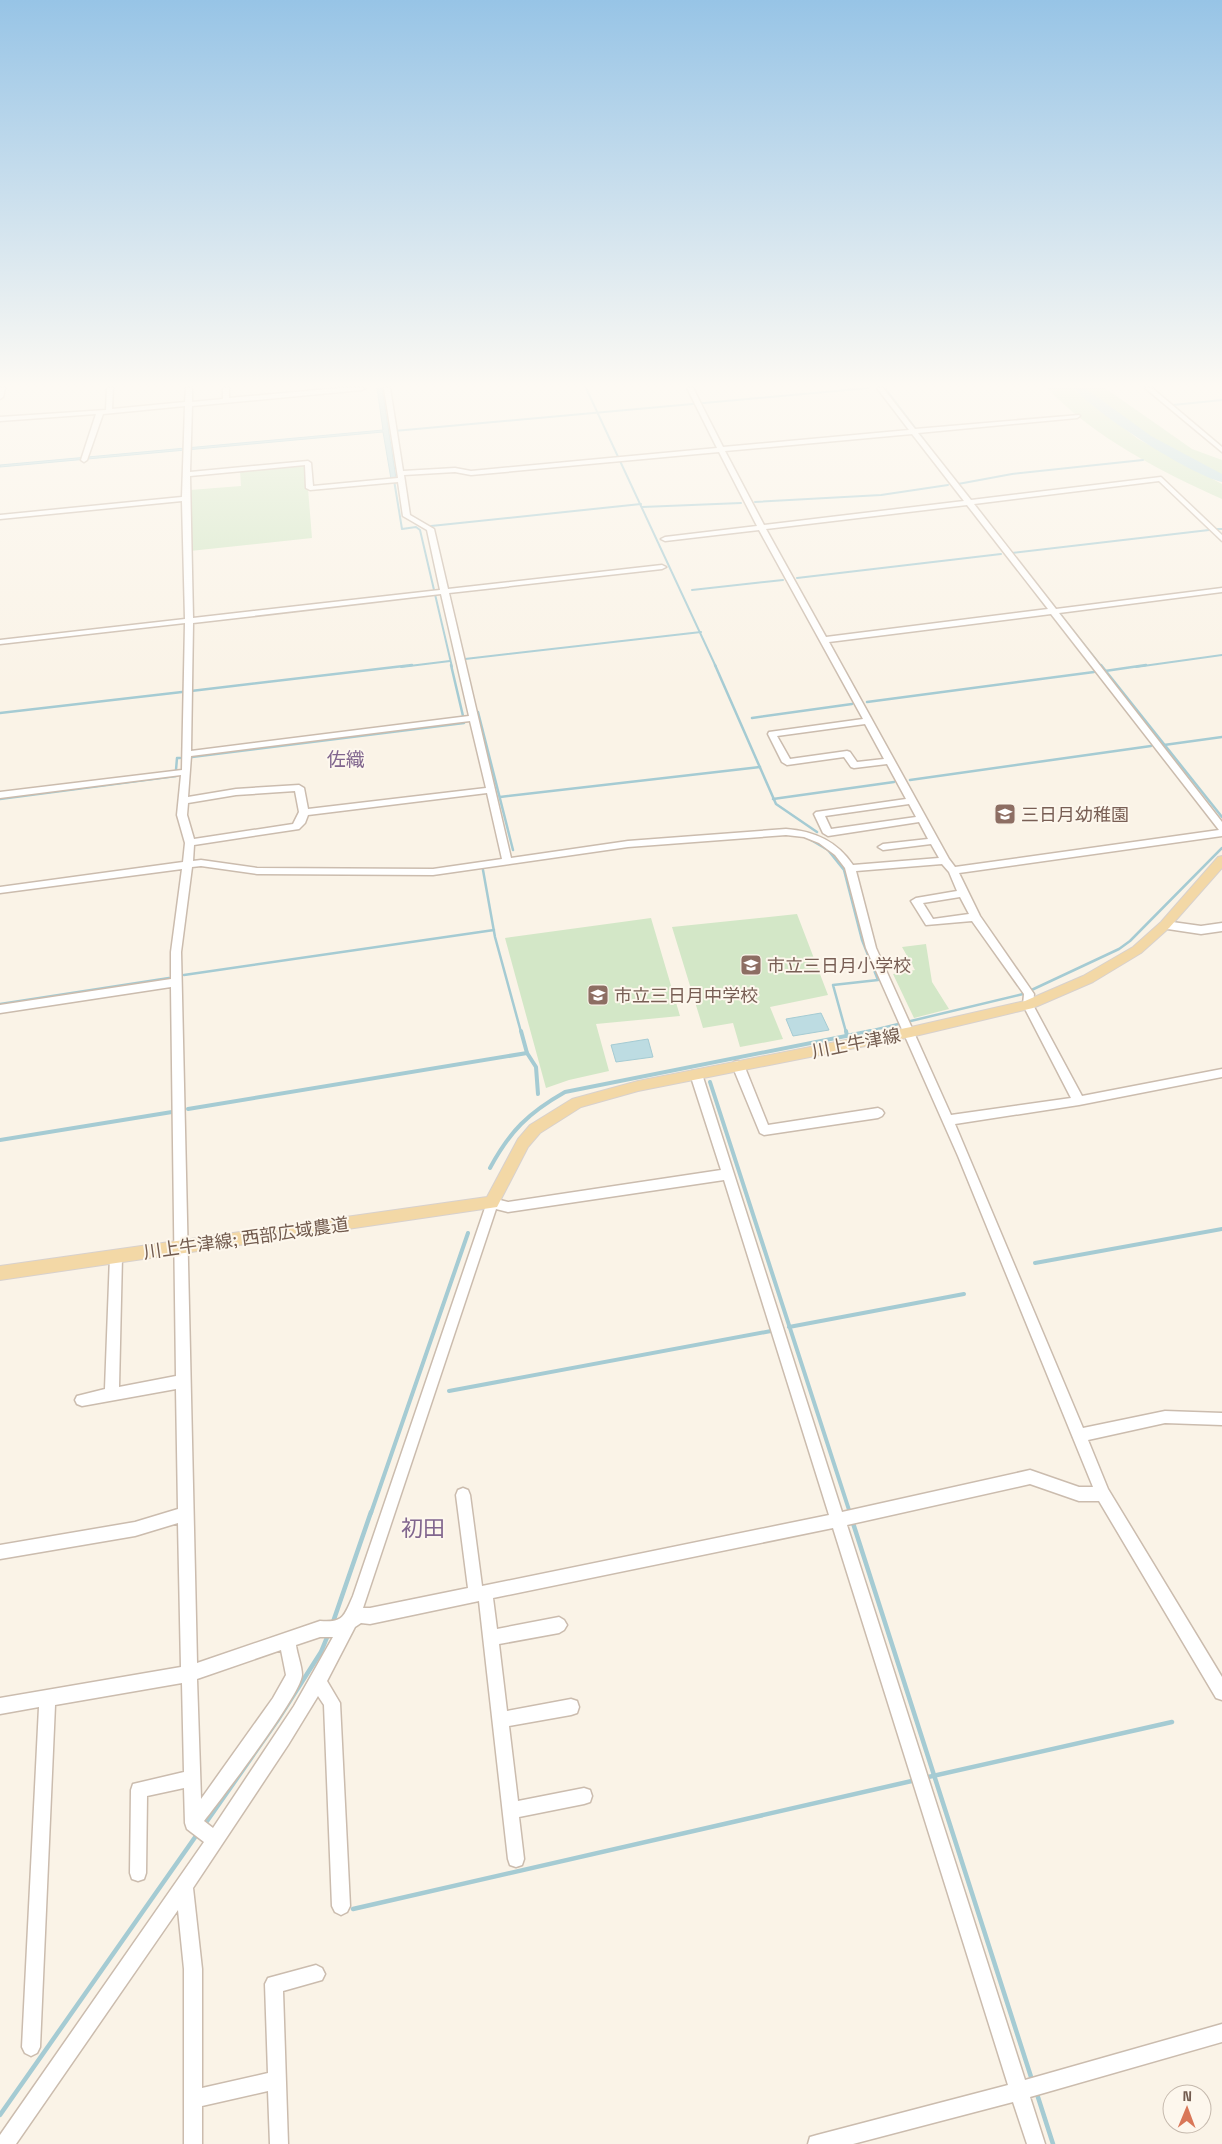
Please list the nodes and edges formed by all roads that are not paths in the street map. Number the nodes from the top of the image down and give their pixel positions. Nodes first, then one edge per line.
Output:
1 (186, 488) edge
2 (402, 488) edge
3 (741, 488) edge
4 (959, 488) edge
5 (1090, 488) edge
6 (1171, 488) edge
7 (186, 499) junction
8 (971, 503) junction
9 (0, 517) edge
10 (762, 529) junction
11 (665, 539) dead end
12 (1222, 539) edge
13 (662, 567) dead end
14 (1222, 590) edge
15 (443, 592) junction
16 (1057, 610) junction
17 (189, 621) junction
18 (824, 640) junction
19 (0, 642) edge
20 (473, 718) junction
21 (868, 721) junction
22 (186, 754) junction
23 (890, 760) junction
24 (186, 772) junction
25 (490, 790) junction
26 (0, 795) edge
27 (184, 801) junction
28 (912, 801) junction
29 (304, 812) junction
30 (922, 819) junction
31 (1222, 828) edge
32 (1222, 833) edge
33 (934, 841) junction
34 (190, 843) junction
35 (883, 847) dead end
36 (507, 860) junction
37 (1222, 860) edge
38 (945, 861) junction
39 (189, 864) junction
40 (850, 868) junction
41 (953, 871) junction
42 (0, 890) edge
43 (964, 893) junction
44 (976, 917) junction
45 (1165, 925) junction
46 (1220, 930) edge
47 (176, 982) junction
48 (1027, 996) junction
49 (0, 1008) edge
50 (908, 1026) junction
51 (738, 1066) junction
52 (1222, 1073) edge
53 (696, 1074) junction
54 (1080, 1101) junction
55 (878, 1113) dead end
56 (948, 1120) junction
57 (729, 1174) junction
58 (492, 1204) junction
59 (181, 1247) junction
60 (116, 1256) junction
61 (0, 1273) edge
62 (184, 1381) junction
63 (112, 1394) junction
64 (82, 1400) dead end
65 (1222, 1419) edge
66 (1078, 1436) junction
67 (1103, 1494) junction
68 (464, 1495) dead end
69 (185, 1514) junction
70 (839, 1520) junction
71 (0, 1552) edge
72 (481, 1593) junction
73 (559, 1625) dead end
74 (343, 1626) junction
75 (490, 1638) junction
76 (287, 1640) junction
77 (188, 1674) junction
78 (319, 1683) junction
79 (1222, 1692) edge
80 (47, 1697) junction
81 (0, 1706) edge
82 (571, 1706) dead end
83 (500, 1720) junction
84 (191, 1778) junction
85 (584, 1796) dead end
86 (510, 1811) junction
87 (193, 1823) junction
88 (216, 1840) junction
89 (516, 1859) dead end
90 (138, 1872) dead end
91 (184, 1886) junction
92 (341, 1906) dead end
93 (316, 1974) dead end
94 (1222, 2033) edge
95 (31, 2047) dead end
96 (277, 2080) junction
97 (1028, 2088) junction
98 (194, 2099) junction
99 (5, 2144) edge
100 (193, 2144) edge
101 (279, 2144) edge
102 (817, 2144) edge
103 (1036, 2144) edge

1 - 7 street
2 - 15 street
3 - 10 street
4 - 8 street
5 - 8 street
6 - 12 street
7 - 9 street
7 - 17 street
8 - 10 street
8 - 16 street
10 - 11 street
10 - 18 street
13 - 15 street
14 - 16 street
15 - 17 street
15 - 20 street
16 - 18 street
16 - 31 street
17 - 19 street
17 - 22 street
18 - 21 street
20 - 22 street
20 - 25 street
21 - 23 street
21 - 23 street
22 - 24 street
23 - 28 street
24 - 26 street
24 - 27 street
25 - 29 street
25 - 36 street
27 - 29 street
27 - 34 street
28 - 30 street
28 - 30 street
29 - 34 street
30 - 33 street
32 - 41 street
33 - 35 street
33 - 38 street
34 - 39 street
36 - 39 street
36 - 40 street
37 - 45 main road, 川上牛津線
38 - 40 street
38 - 41 street
39 - 42 street
39 - 47 street
40 - 50 street
41 - 43 street
43 - 44 street
43 - 44 street
44 - 48 street
45 - 46 street
45 - 48 main road, 川上牛津線
47 - 49 street
47 - 59 street
48 - 50 main road, 川上牛津線
48 - 54 street
50 - 51 main road, 川上牛津線
50 - 56 street
51 - 53 main road, 川上牛津線
51 - 55 street
52 - 54 street
53 - 57 street
53 - 58 main road, 川上牛津線
54 - 56 street
56 - 66 street
57 - 58 street
57 - 70 street
58 - 59 main road, 川上牛津線; 西部広域農道
58 - 74 street
59 - 60 main road, 川上牛津線; 西部広域農道
59 - 62 street
60 - 61 main road, 川上牛津線; 西部広域農道
60 - 63 street
62 - 63 street
62 - 69 street
63 - 64 street
65 - 66 street
66 - 67 street
67 - 70 street
67 - 79 street
68 - 72 street
69 - 71 street
69 - 77 street
70 - 72 street
70 - 97 street
72 - 74 street
72 - 75 street
73 - 75 street
74 - 76 street
74 - 78 street
75 - 83 street
76 - 77 street
76 - 87 street
77 - 80 street
77 - 84 street
78 - 88 street
78 - 92 street
80 - 81 street
80 - 95 street
82 - 83 street
83 - 86 street
84 - 87 street
84 - 90 street
85 - 86 street
86 - 89 street
87 - 88 street
88 - 91 street
91 - 98 street
91 - 99 street
93 - 96 street
94 - 97 street
96 - 98 street
96 - 101 street
97 - 102 street
97 - 103 street
98 - 100 street

